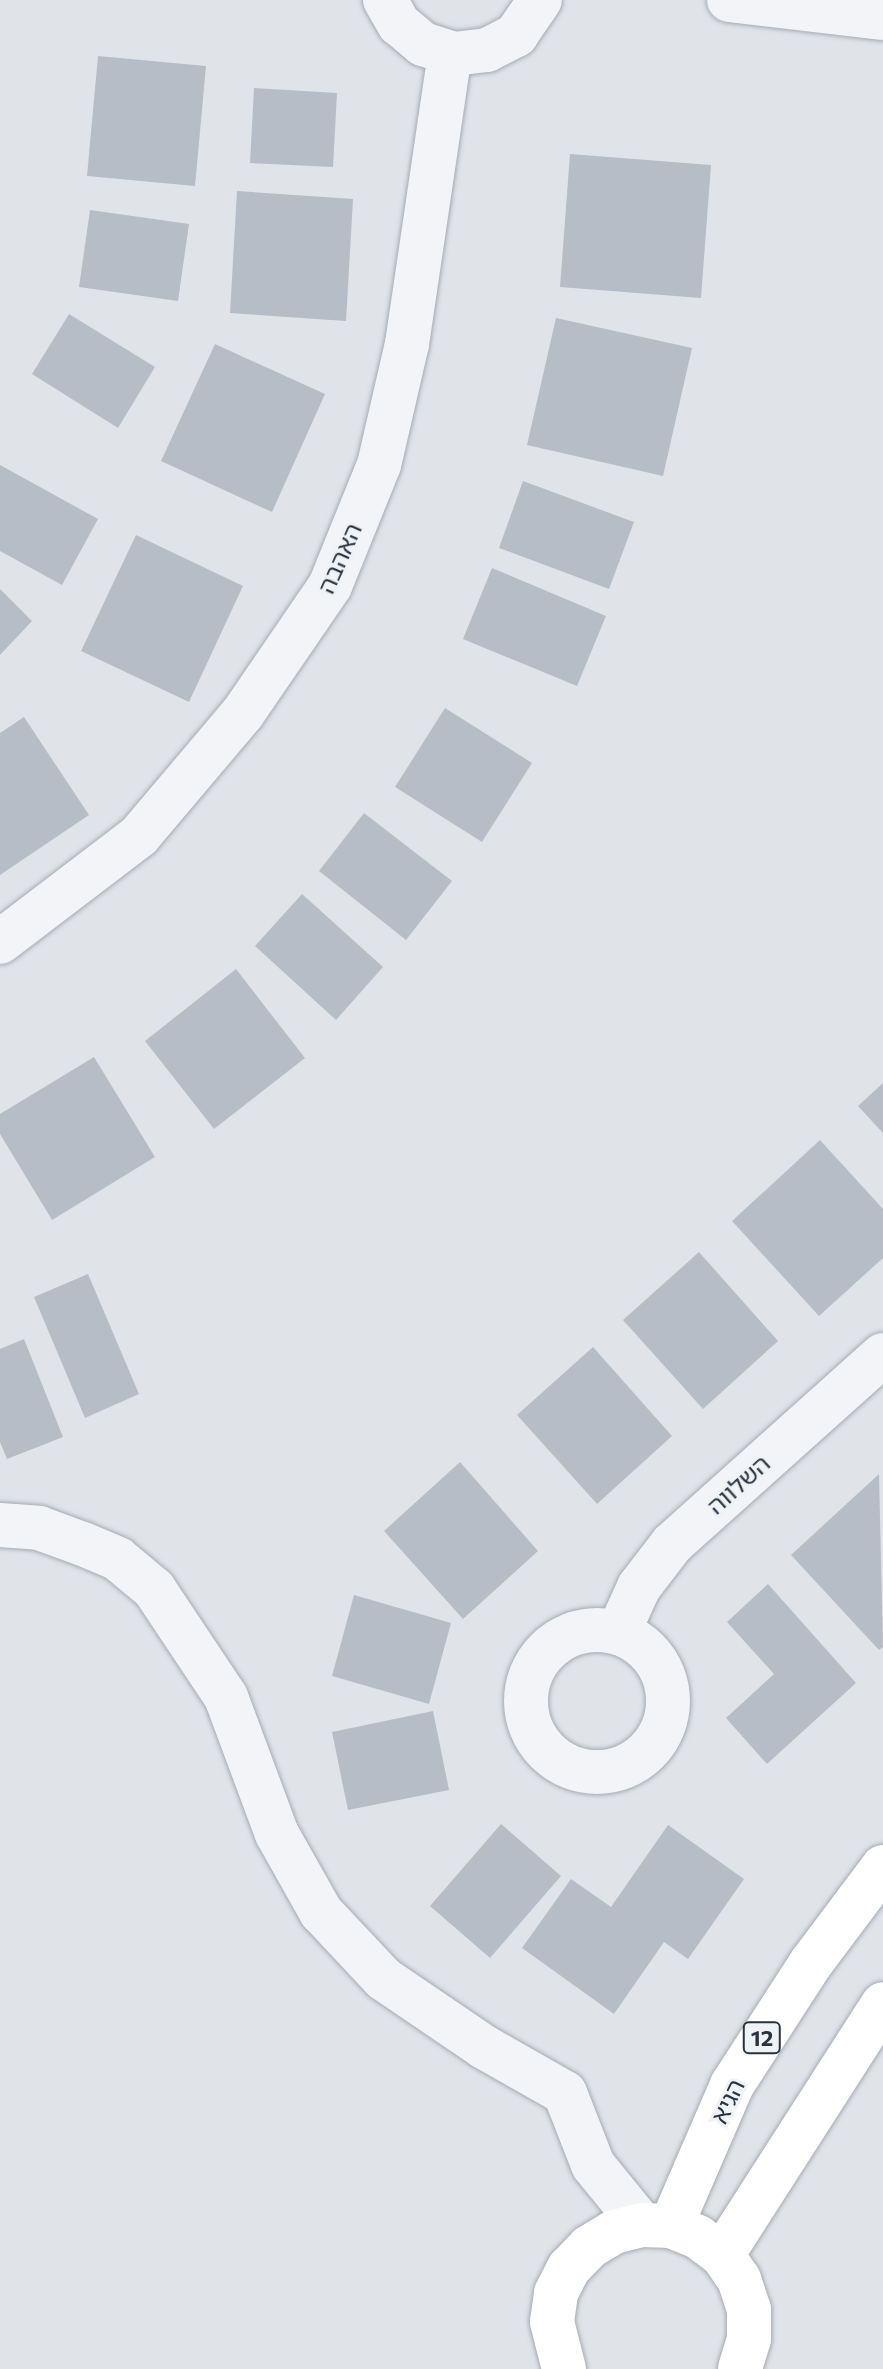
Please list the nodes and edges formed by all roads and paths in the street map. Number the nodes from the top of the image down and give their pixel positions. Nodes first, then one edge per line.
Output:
1 (385, 0) edge
2 (540, 0) edge
3 (729, 0) edge
4 (883, 18) edge
5 (450, 53) junction
6 (0, 942) edge
7 (883, 1355) edge
8 (0, 1525) edge
9 (618, 1633) dead end
10 (883, 1867) edge
11 (883, 2004) edge
12 (656, 2226) junction
13 (722, 2255) junction
14 (564, 2369) edge
15 (740, 2369) edge

1 - 5 street
2 - 5 street
3 - 4 street
5 - 6 street, האהבה
7 - 9 street, השלווה
8 - 12 street
10 - 12 highway, הגיא / 12
11 - 13 highway
12 - 13 highway
12 - 14 highway
13 - 15 highway

